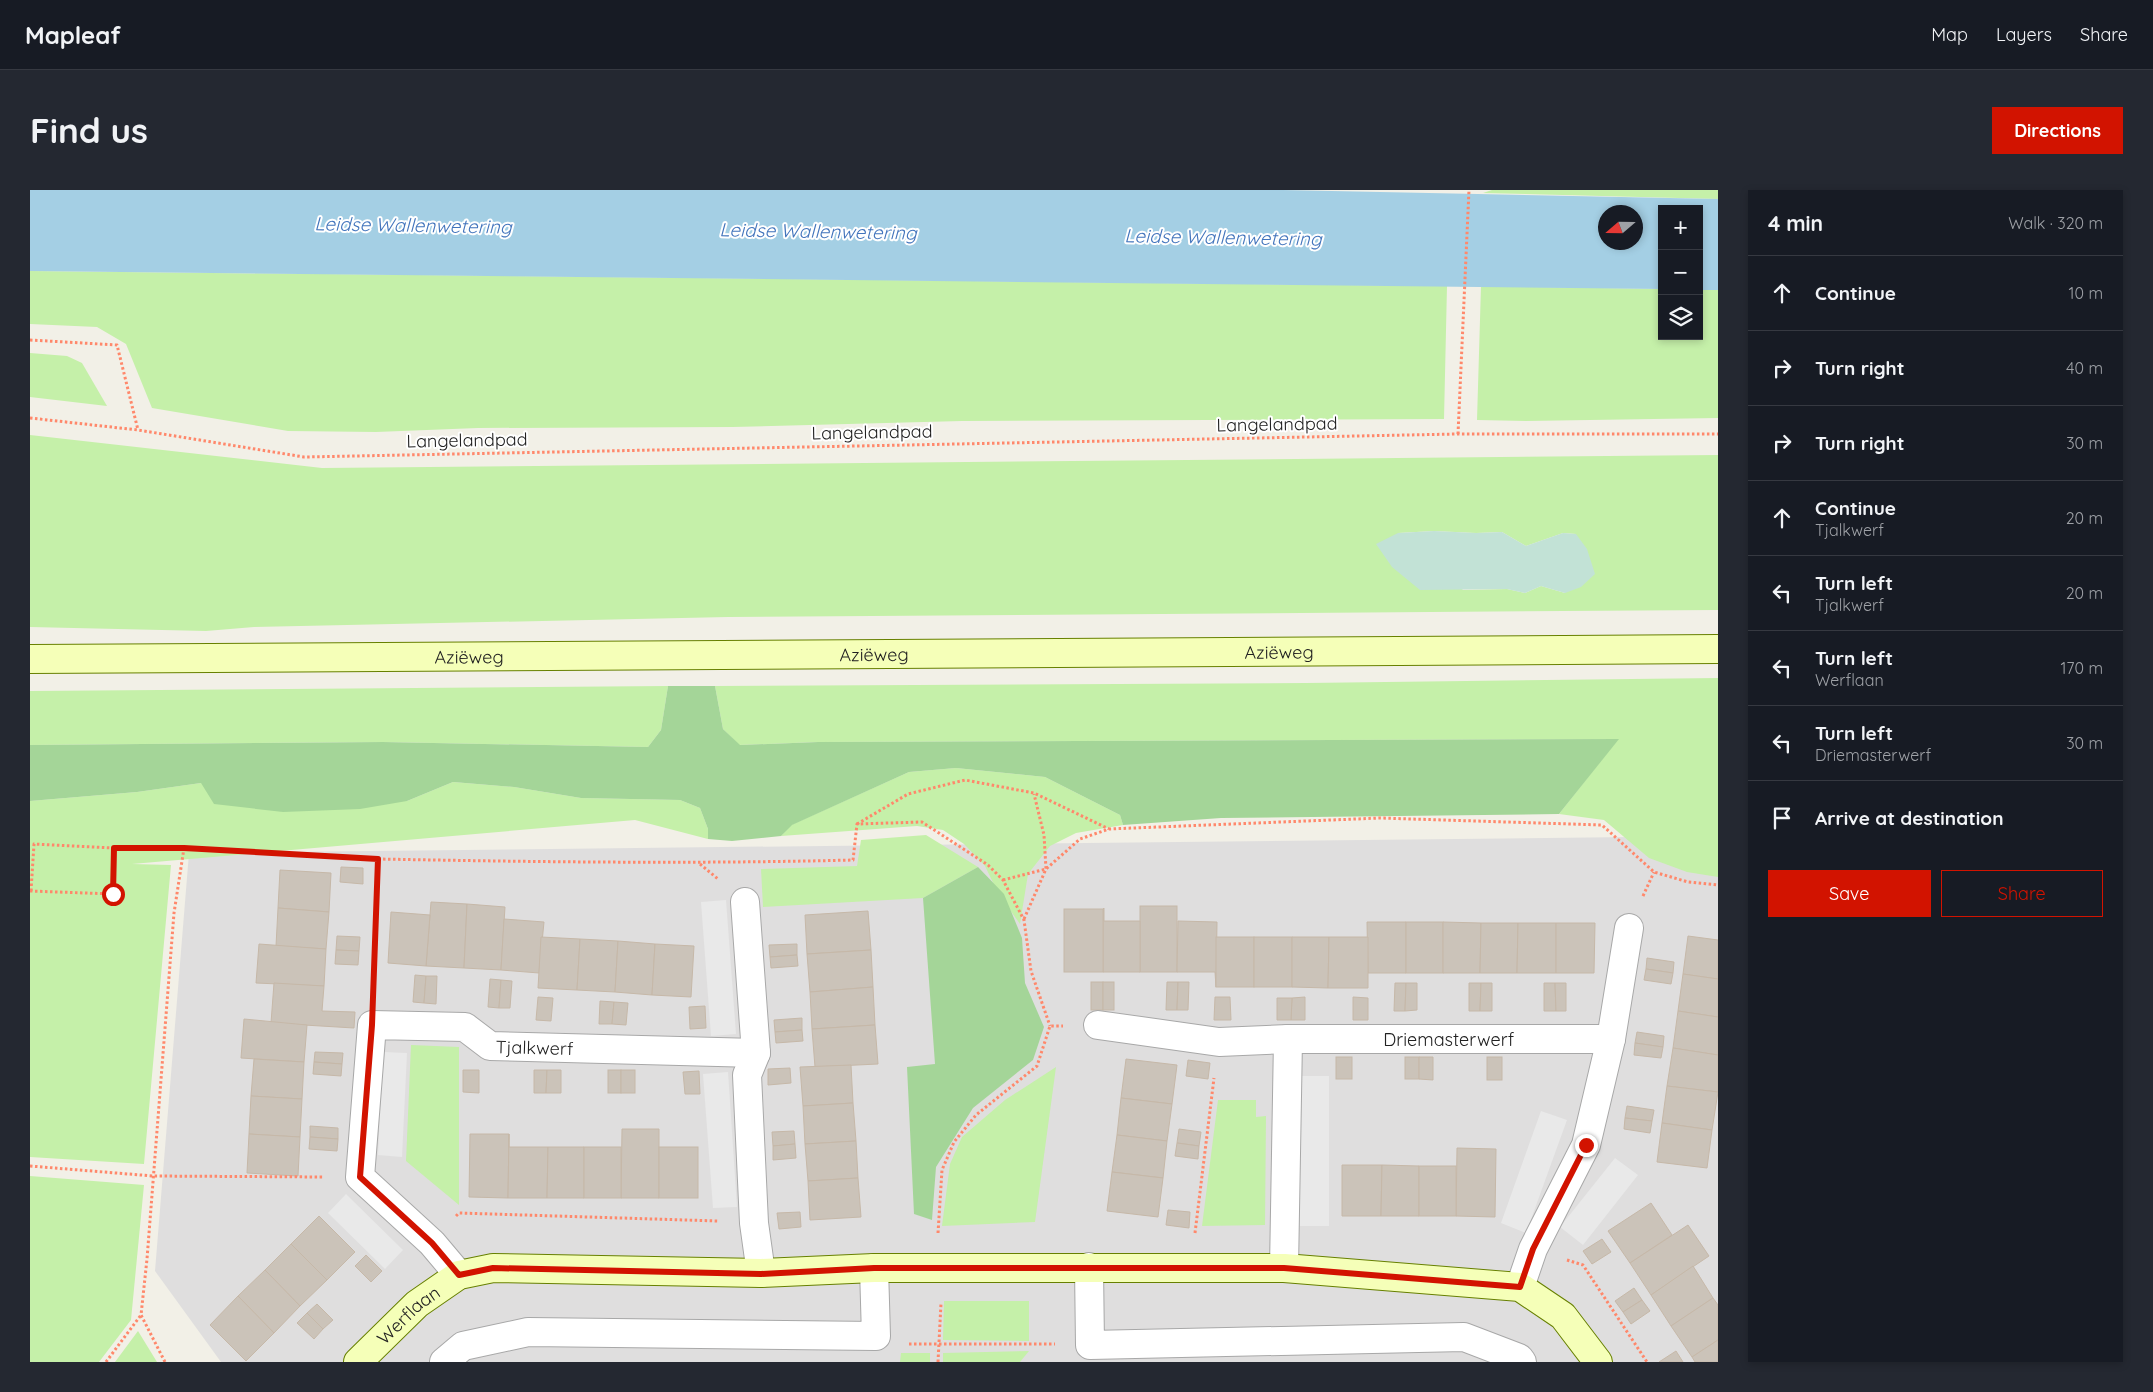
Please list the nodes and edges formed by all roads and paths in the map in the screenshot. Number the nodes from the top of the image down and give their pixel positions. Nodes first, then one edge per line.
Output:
1 (1469, 190) edge
2 (30, 340) edge
3 (30, 418) edge
4 (138, 430) junction
5 (1458, 434) junction
6 (1718, 434) edge
7 (1718, 649) edge
8 (30, 659) edge
9 (1034, 793) junction
10 (857, 824) dead end
11 (1108, 829) junction
12 (114, 848) junction
13 (184, 848) junction
14 (1046, 869) junction
15 (1003, 880) dead end
16 (1718, 885) edge
17 (31, 891) edge
18 (745, 902) dead end
19 (1024, 920) dead end
20 (1629, 928) dead end
21 (372, 1025) junction
22 (1099, 1025) joint
23 (1288, 1039) junction
24 (1611, 1039) junction
25 (1218, 1042) junction
26 (756, 1053) junction
27 (30, 1166) edge
28 (154, 1176) junction
29 (360, 1177) junction
30 (754, 1223) junction
31 (1195, 1234) dead end
32 (432, 1243) junction
33 (1533, 1249) junction
34 (874, 1268) junction
35 (1089, 1268) junction
36 (1284, 1268) junction
37 (943, 1269) junction
38 (761, 1274) junction
39 (459, 1275) junction
40 (1520, 1287) junction
41 (140, 1315) junction
42 (876, 1336) junction
43 (938, 1344) junction
44 (1090, 1345) junction
45 (106, 1362) edge
46 (165, 1362) edge
47 (358, 1362) edge
48 (444, 1362) edge
49 (938, 1362) edge
50 (1522, 1362) edge
51 (1598, 1362) edge
52 (1648, 1362) edge

1 - 5 path
2 - 4 path
3 - 4 path, Langelandpad
4 - 5 path, Langelandpad
5 - 6 path, Langelandpad
7 - 8 main road, Aziëweg
9 - 10 path
9 - 11 path
9 - 14 path
11 - 14 path
11 - 16 path
12 - 13 path
12 - 17 path
12 - 17 path
13 - 21 path
13 - 28 path
14 - 15 path
14 - 19 path
18 - 26 street
20 - 24 street
21 - 26 street, Tjalkwerf
21 - 29 street
22 - 25 street, Driemasterwerf
22 - 37 path
23 - 24 street, Driemasterwerf
23 - 25 street, Driemasterwerf
23 - 36 street
24 - 33 street
25 - 31 path
26 - 30 street
27 - 28 path
28 - 29 path
28 - 41 path
29 - 32 street
30 - 32 path
30 - 38 street
32 - 39 street
33 - 40 street
33 - 52 path
34 - 37 main road, Werflaan
34 - 38 main road, Werflaan
34 - 42 street
35 - 36 main road, Werflaan
35 - 37 main road, Werflaan
35 - 44 street
36 - 40 main road, Werflaan
37 - 43 path
38 - 39 main road, Werflaan
39 - 47 main road, Werflaan
40 - 51 main road, Werflaan
41 - 45 path
41 - 46 path
42 - 43 path
42 - 48 street
43 - 44 path
43 - 49 path
44 - 50 street

